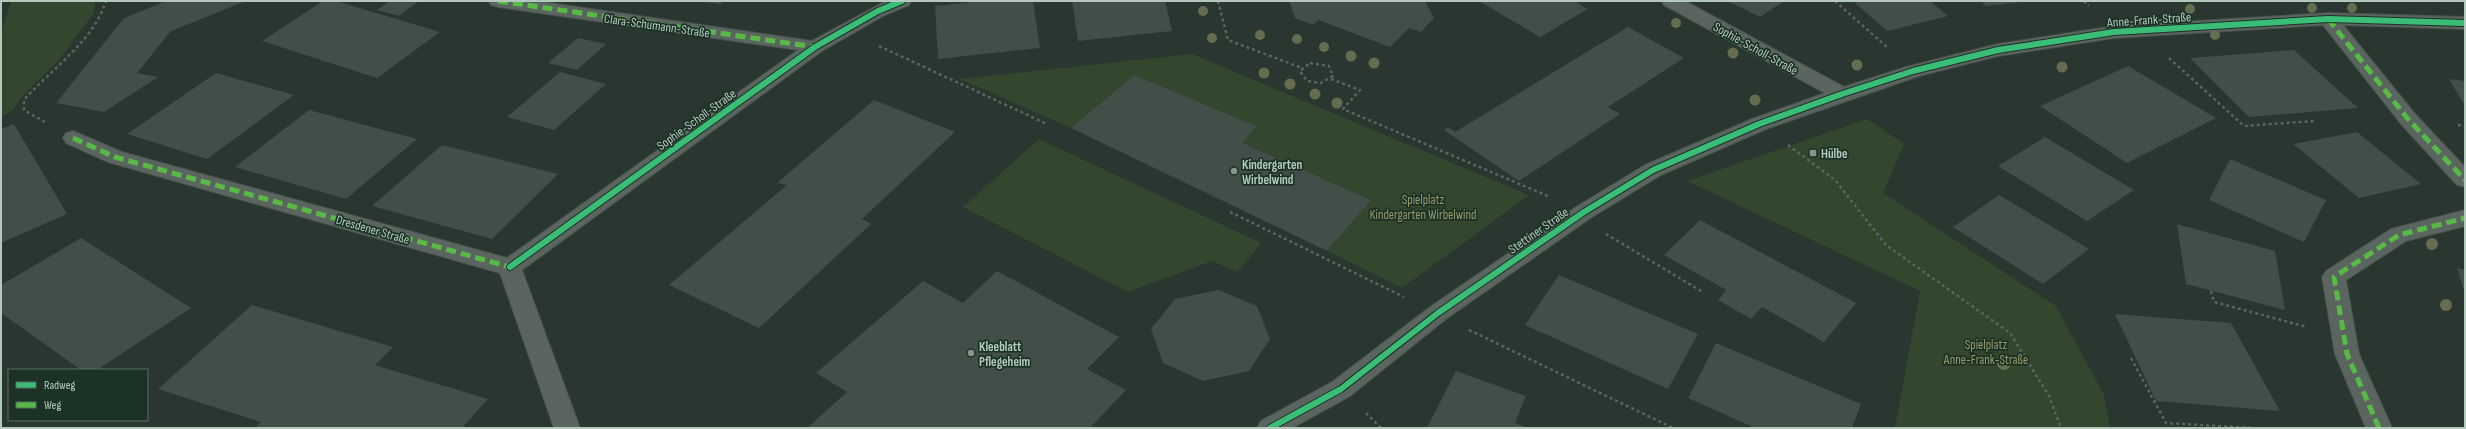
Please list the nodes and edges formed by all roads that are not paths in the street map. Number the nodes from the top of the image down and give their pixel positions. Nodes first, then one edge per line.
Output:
1 (498, 1) edge
2 (902, 1) edge
3 (1671, 1) edge
4 (554, 5) edge
5 (2328, 20) junction
6 (2465, 23) edge
7 (815, 47) junction
8 (1842, 94) junction
9 (73, 138) road end
10 (2465, 180) edge
11 (2465, 218) edge
12 (510, 267) junction
13 (567, 428) edge
14 (1270, 428) edge
15 (2379, 428) edge

1 - 4 street, Clara-Schumann-Straße
2 - 7 street, Sophie-Scholl-Straße
3 - 8 street, Sophie-Scholl-Straße
4 - 7 street, Clara-Schumann-Straße
5 - 6 street, Anne-Frank-Straße
5 - 8 street, Anne-Frank-Straße
5 - 10 street
7 - 12 street, Sophie-Scholl-Straße
8 - 14 street, Stettiner Straße
9 - 12 street, Dresdener Straße
11 - 15 street
12 - 13 street

